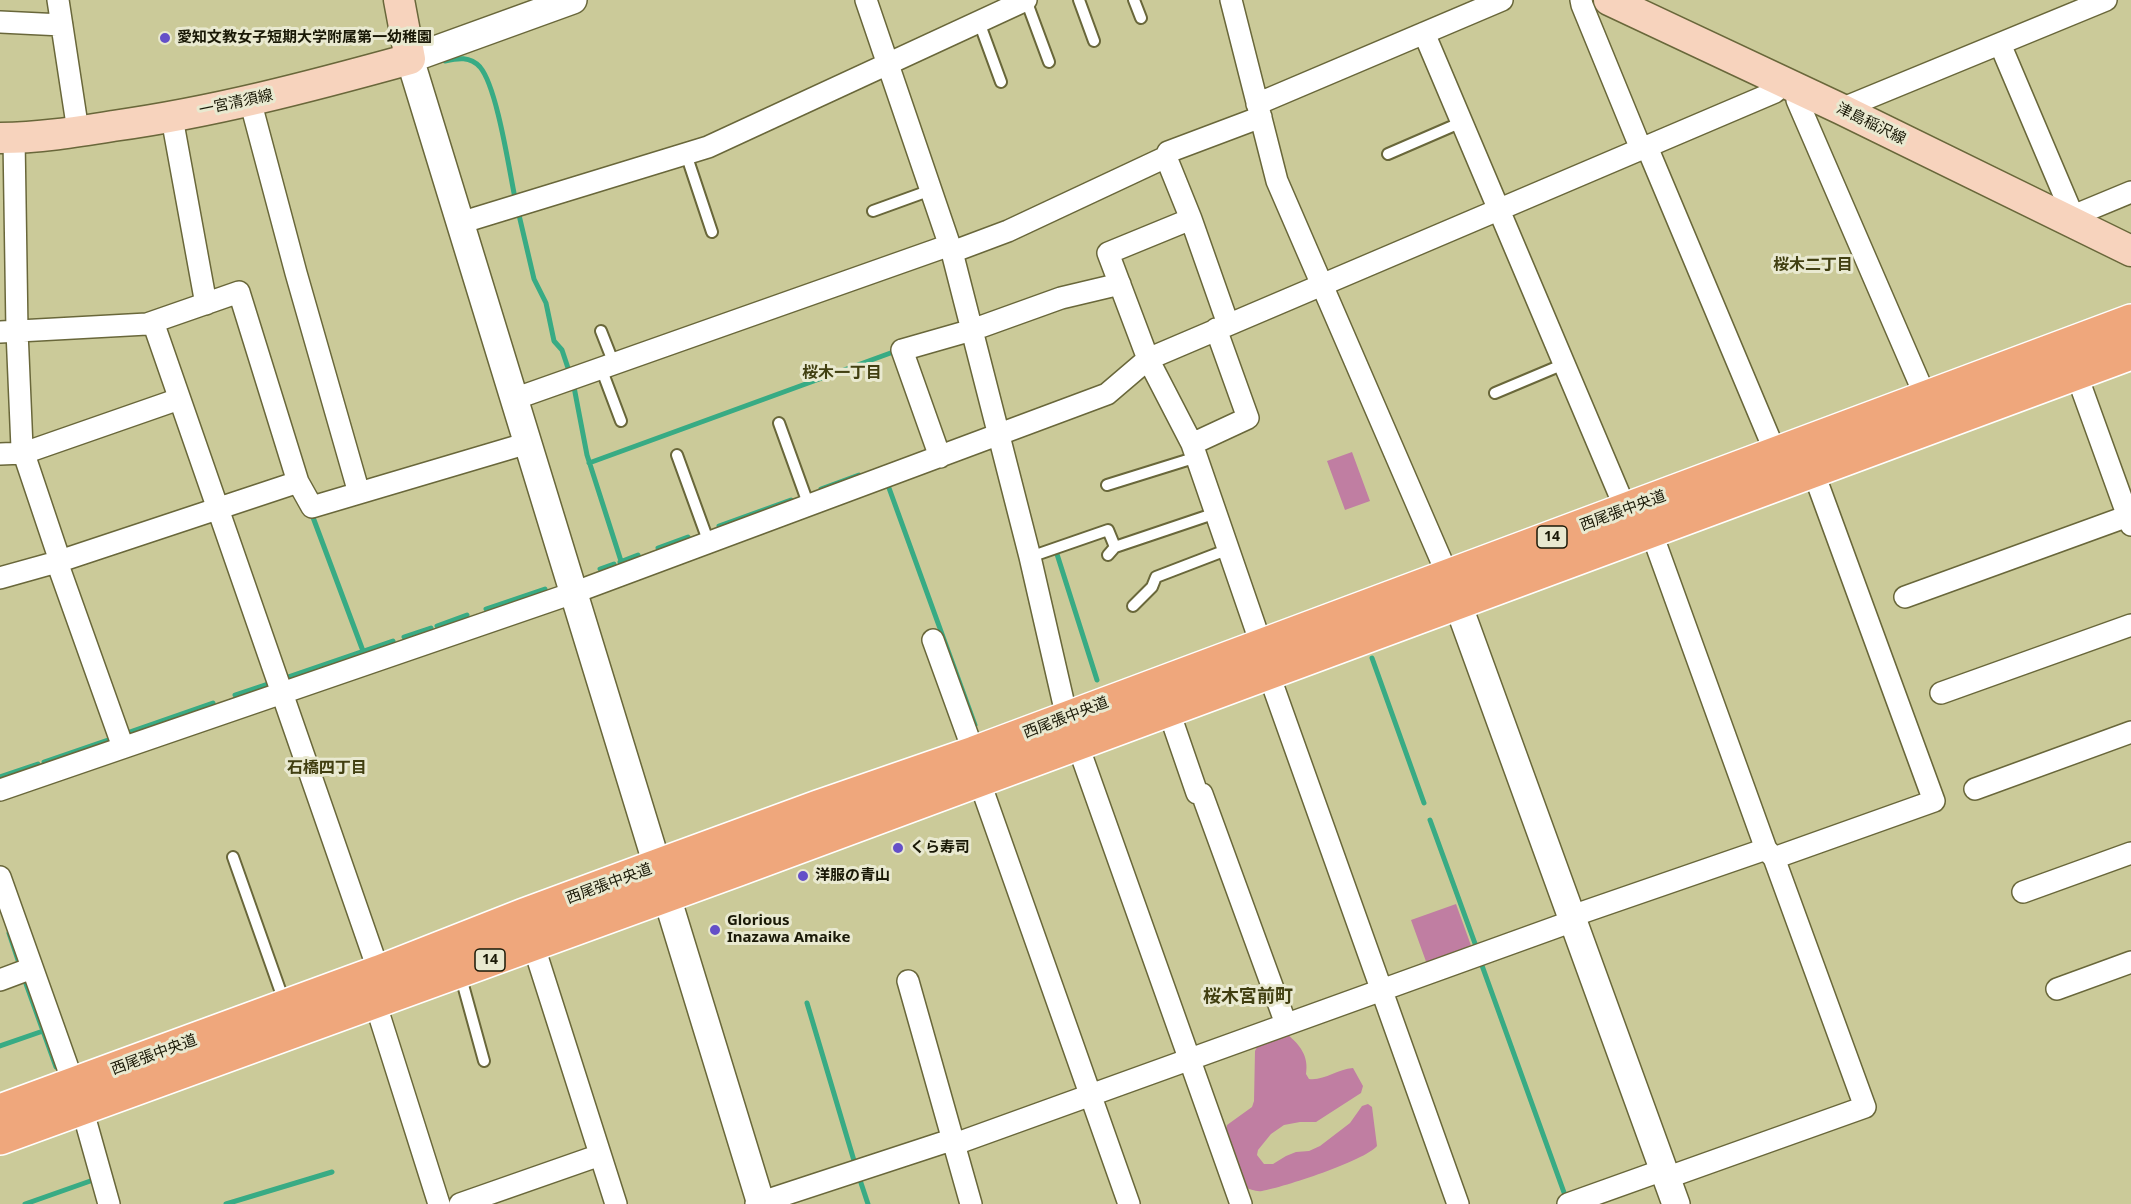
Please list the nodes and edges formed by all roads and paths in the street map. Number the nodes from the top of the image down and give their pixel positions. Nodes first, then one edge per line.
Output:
1 (58, 0) edge
2 (399, 0) edge
3 (573, 0) edge
4 (866, 0) edge
5 (1026, 0) edge
6 (1078, 0) edge
7 (1134, 0) edge
8 (1231, 0) edge
9 (1502, 0) edge
10 (1581, 0) edge
11 (1609, 0) edge
12 (2106, 0) edge
13 (1141, 18) dead end
14 (0, 22) edge
15 (979, 22) junction
16 (62, 25) junction
17 (1424, 33) junction
18 (1094, 41) dead end
19 (2000, 44) junction
20 (410, 59) junction
21 (1049, 62) dead end
22 (888, 64) junction
23 (1001, 82) dead end
24 (1790, 85) junction
25 (250, 100) junction
26 (1841, 109) junction
27 (1259, 110) junction
28 (172, 118) junction
29 (1462, 123) junction
30 (78, 132) junction
31 (7, 138) edge
32 (1644, 148) junction
33 (686, 154) junction
34 (1388, 154) dead end
35 (1166, 157) junction
36 (931, 190) junction
37 (2131, 192) edge
38 (1498, 210) junction
39 (873, 211) dead end
40 (1191, 219) junction
41 (2072, 219) junction
42 (460, 223) junction
43 (712, 232) dead end
44 (951, 248) junction
45 (2131, 251) edge
46 (1120, 284) junction
47 (1322, 285) junction
48 (206, 303) junction
49 (2131, 321) edge
50 (153, 322) junction
51 (1222, 326) junction
52 (972, 330) junction
53 (9, 331) edge
54 (602, 331) dead end
55 (2131, 353) edge
56 (1148, 359) junction
57 (1564, 364) junction
58 (607, 366) junction
59 (2076, 373) junction
60 (1496, 393) dead end
61 (1926, 398) junction
62 (179, 399) junction
63 (514, 399) junction
64 (621, 421) dead end
65 (779, 423) dead end
66 (999, 435) junction
67 (528, 443) junction
68 (1195, 450) junction
69 (24, 453) junction
70 (0, 454) edge
71 (1776, 454) junction
72 (676, 455) dead end
73 (940, 457) junction
74 (1813, 471) junction
75 (298, 482) junction
76 (1107, 485) dead end
77 (359, 493) junction
78 (809, 506) junction
79 (218, 508) junction
80 (1626, 510) junction
81 (1216, 513) junction
82 (2129, 520) edge
83 (1651, 531) junction
84 (709, 543) junction
85 (1229, 549) junction
86 (1030, 556) junction
87 (59, 562) junction
88 (0, 578) edge
89 (1453, 589) junction
90 (573, 593) junction
91 (1905, 597) dead end
92 (1133, 606) dead end
93 (2131, 624) edge
94 (933, 640) dead end
95 (1265, 658) junction
96 (282, 693) junction
97 (1941, 693) dead end
98 (1168, 709) junction
99 (1072, 731) junction
100 (2131, 732) edge
101 (123, 747) junction
102 (976, 766) junction
103 (1975, 789) dead end
104 (0, 790) edge
105 (2131, 853) edge
106 (1770, 854) junction
107 (232, 857) dead end
108 (0, 877) edge
109 (661, 881) junction
110 (2023, 892) dead end
111 (1573, 919) junction
112 (532, 944) junction
113 (2131, 962) edge
114 (32, 968) junction
115 (459, 971) junction
116 (0, 980) edge
117 (908, 981) dead end
118 (377, 987) junction
119 (2057, 989) dead end
120 (1382, 990) junction
121 (286, 1007) junction
122 (1286, 1024) junction
123 (1189, 1059) junction
124 (484, 1061) dead end
125 (1091, 1095) junction
126 (78, 1096) junction
127 (0, 1112) edge
128 (0, 1138) edge
129 (955, 1141) junction
130 (600, 1155) junction
131 (1665, 1174) junction
132 (110, 1204) edge
133 (439, 1204) edge
134 (460, 1204) edge
135 (616, 1204) edge
136 (759, 1204) edge
137 (971, 1204) edge
138 (1130, 1204) edge
139 (1241, 1204) edge
140 (1458, 1204) edge
141 (1568, 1204) edge
142 (1676, 1204) edge

1 - 16 street
2 - 20 main road
3 - 20 street
4 - 22 street
5 - 15 street
5 - 21 lane
6 - 18 lane
7 - 13 lane
8 - 27 street
9 - 17 street
10 - 32 street
11 - 24 main road, 津島稲沢線
12 - 19 street
14 - 16 street
15 - 22 street
15 - 23 lane
16 - 30 street
17 - 27 street
17 - 29 street
19 - 26 street
19 - 41 street
20 - 25 main road, 一宮清須線
20 - 42 street
22 - 33 street
22 - 36 street
24 - 26 main road, 津島稲沢線
24 - 32 street
24 - 61 street
25 - 28 main road, 一宮清須線
25 - 77 street
26 - 41 main road, 津島稲沢線
27 - 35 street
27 - 47 street
28 - 30 main road, 一宮清須線
28 - 48 street
29 - 34 lane
29 - 38 street
30 - 31 main road, 一宮清須線
31 - 53 street
32 - 38 street
32 - 71 street
33 - 42 street
33 - 43 lane
35 - 40 street
35 - 44 street
36 - 39 lane
36 - 44 street
37 - 41 street
38 - 47 street
38 - 57 street
40 - 46 street
40 - 51 street
41 - 45 main road, 津島稲沢線
42 - 63 street
44 - 52 street
44 - 58 street
46 - 52 street
46 - 56 street
47 - 51 street
47 - 89 street
48 - 50 street
48 - 75 street
49 - 61 main road, 西尾張中央道 / 14
50 - 53 street
50 - 62 street
51 - 56 street
51 - 68 street
52 - 66 street
52 - 73 street
53 - 69 street
54 - 58 lane
55 - 59 main road, 西尾張中央道 / 14
56 - 66 street
56 - 68 street
57 - 60 lane
57 - 80 street
58 - 63 street
58 - 64 lane
59 - 74 main road, 西尾張中央道 / 14
59 - 82 street
61 - 71 main road, 西尾張中央道 / 14
62 - 69 street
62 - 79 street
63 - 67 street
65 - 78 lane
66 - 73 street
66 - 86 street
67 - 77 street
67 - 90 street
68 - 76 lane
68 - 81 street
69 - 70 street
69 - 87 street
71 - 80 main road, 西尾張中央道 / 14
72 - 84 lane
73 - 78 street
74 - 83 main road, 西尾張中央道 / 14
74 - 106 street
75 - 77 street
75 - 79 street
78 - 84 street
79 - 87 street
79 - 96 street
80 - 89 main road, 西尾張中央道 / 14
81 - 85 street
81 - 86 lane
82 - 91 street
83 - 89 main road, 西尾張中央道 / 14
83 - 106 street
84 - 90 street
85 - 92 lane
85 - 95 street
86 - 99 street
87 - 88 street
87 - 101 street
89 - 95 main road, 西尾張中央道 / 14
89 - 111 street
90 - 96 street
90 - 109 street
93 - 97 street
94 - 102 street
95 - 98 main road, 西尾張中央道 / 14
95 - 99 main road, 西尾張中央道 / 14
95 - 120 street
96 - 101 street
96 - 118 street
98 - 99 main road, 西尾張中央道 / 14
98 - 122 street
99 - 102 main road, 西尾張中央道 / 14
99 - 123 street
100 - 103 street
101 - 104 street
102 - 109 main road, 西尾張中央道 / 14
102 - 125 street
105 - 110 street
106 - 111 street
106 - 131 street
107 - 121 lane
108 - 114 street
109 - 112 main road, 西尾張中央道 / 14
109 - 118 main road, 西尾張中央道 / 14
109 - 136 street
111 - 120 street
111 - 131 street
112 - 115 main road, 西尾張中央道 / 14
112 - 130 street
113 - 119 street
114 - 116 street
114 - 126 street
115 - 118 main road, 西尾張中央道 / 14
115 - 124 lane
117 - 129 street
118 - 121 main road, 西尾張中央道 / 14
118 - 126 main road, 西尾張中央道 / 14
118 - 133 street
120 - 122 street
120 - 140 street
121 - 126 main road, 西尾張中央道 / 14
122 - 123 street
123 - 125 street
123 - 139 street
125 - 129 street
125 - 138 street
126 - 127 main road, 西尾張中央道 / 14
126 - 128 main road, 西尾張中央道 / 14
126 - 132 street
129 - 136 street
129 - 137 street
130 - 134 street
130 - 135 street
131 - 141 street
131 - 142 street

